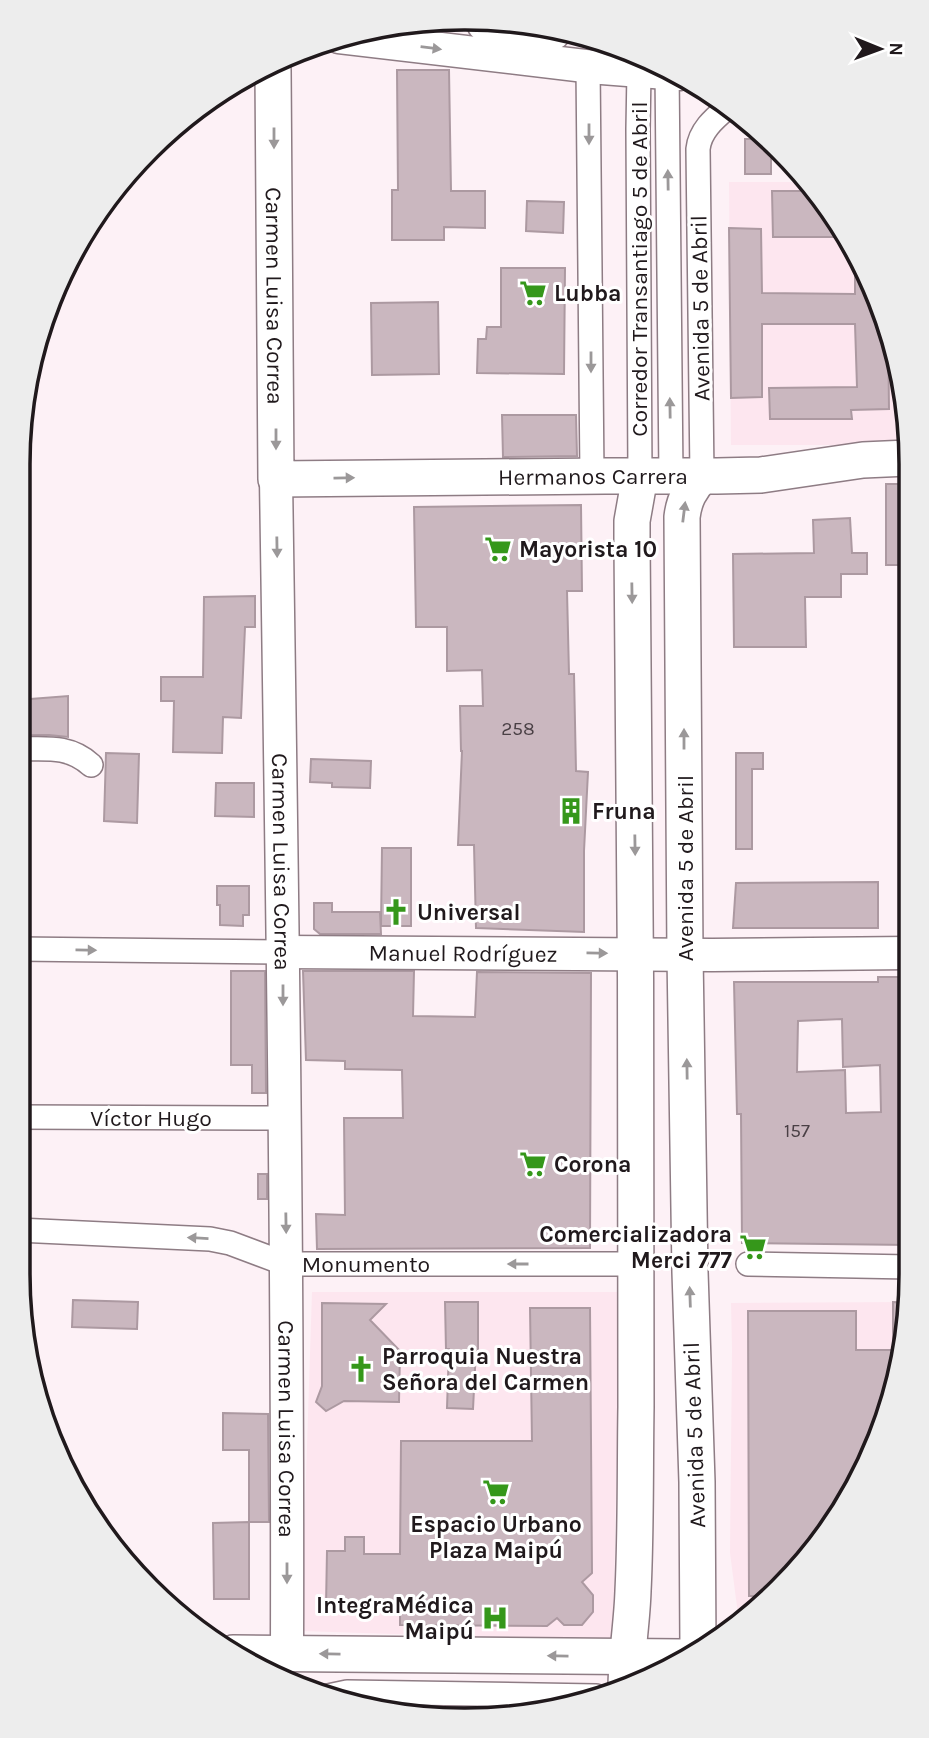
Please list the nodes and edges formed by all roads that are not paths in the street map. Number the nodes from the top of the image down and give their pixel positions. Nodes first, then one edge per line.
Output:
1 (370, 41) edge
2 (589, 66) junction
3 (644, 69) edge
4 (273, 75) edge
5 (659, 76) edge
6 (659, 76) edge
7 (720, 114) edge
8 (899, 458) edge
9 (592, 476) junction
10 (671, 476) junction
11 (276, 479) junction
12 (30, 749) edge
13 (91, 765) dead end
14 (30, 949) edge
15 (283, 952) junction
16 (899, 953) edge
17 (635, 954) junction
18 (685, 955) junction
19 (30, 1117) edge
20 (284, 1118) junction
21 (30, 1231) edge
22 (286, 1264) junction
23 (635, 1264) junction
24 (748, 1264) dead end
25 (899, 1267) edge
26 (698, 1640) edge
27 (253, 1653) edge
28 (287, 1654) junction
29 (650, 1666) edge
30 (626, 1673) edge
31 (349, 1692) edge
32 (567, 1696) edge

1 -> 2 main road
2 - 3 main road
2 -> 9 street
4 -> 11 main road, Carmen Luisa Correa
5 - 10 street, Corredor Transantiago 5 de Abril
10 -> 6 street, Corredor Transantiago 5 de Abril
7 - 10 street, Avenida 5 de Abril
8 - 10 main road, Hermanos Carrera
9 - 10 main road, Hermanos Carrera
11 -> 9 main road, Hermanos Carrera
10 -> 17 main road, Avenida 5 de Abril
18 -> 10 main road, Avenida 5 de Abril
11 -> 15 main road, Carmen Luisa Correa
12 - 13 street
14 -> 15 street, Manuel Rodríguez
15 -> 17 main road, Manuel Rodríguez
15 -> 20 main road, Carmen Luisa Correa
16 - 18 main road, Manuel Rodríguez
17 - 18 main road, Manuel Rodríguez
17 - 23 main road, Avenida 5 de Abril
26 -> 18 main road, Avenida 5 de Abril
19 - 20 street, Víctor Hugo
20 -> 22 main road, Carmen Luisa Correa
22 -> 21 street, Monumento
23 -> 22 street, Monumento
22 -> 28 main road, Carmen Luisa Correa
23 - 30 main road, Avenida 5 de Abril
24 - 25 street
27 - 28 main road
30 -> 28 main road
29 - 30 main road
31 - 32 street

